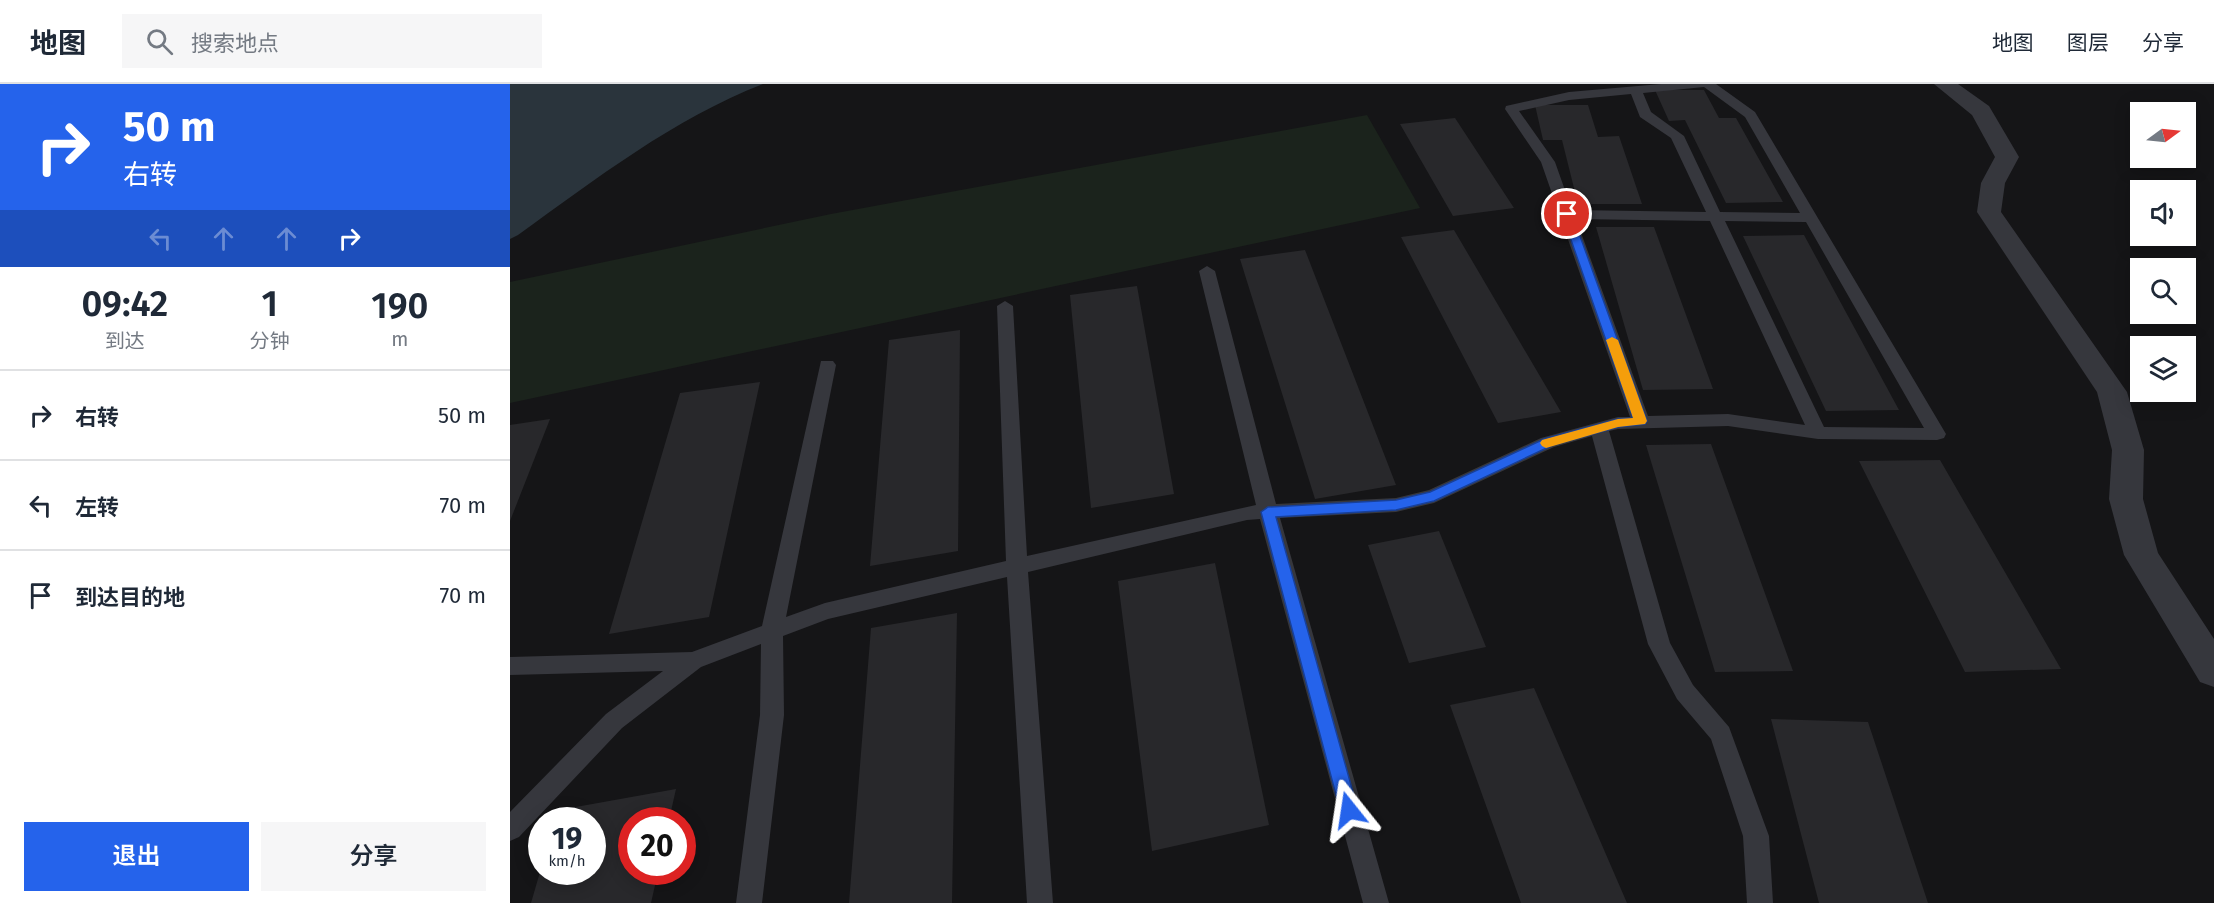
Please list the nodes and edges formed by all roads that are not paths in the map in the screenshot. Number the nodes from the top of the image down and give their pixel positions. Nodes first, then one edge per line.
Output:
1 (1702, 84) edge
2 (1708, 84) edge
3 (1944, 84) edge
4 (1636, 90) junction
5 (1567, 214) junction
6 (1715, 215) junction
7 (1809, 218) junction
8 (1207, 271) dead end
9 (1005, 306) dead end
10 (827, 365) dead end
11 (1641, 421) junction
12 (1599, 428) junction
13 (1818, 433) junction
14 (1268, 512) junction
15 (1017, 565) junction
16 (772, 631) junction
17 (693, 661) junction
18 (510, 666) edge
19 (2214, 671) edge
20 (510, 829) edge
21 (749, 903) edge
22 (1040, 903) edge
23 (1376, 903) edge
24 (1760, 903) edge

1 - 4 lane
2 - 7 lane
3 - 19 street
4 - 5 lane
4 - 6 lane
5 - 6 lane
5 - 11 lane
6 - 7 lane
6 - 13 lane
7 - 13 lane
8 - 14 lane
9 - 15 lane
10 - 16 lane
11 - 12 lane
11 - 13 lane
12 - 14 lane
12 - 24 lane
14 - 15 lane
14 - 23 lane
15 - 16 lane
15 - 22 lane
16 - 17 lane
16 - 21 lane
17 - 18 lane
17 - 20 lane

